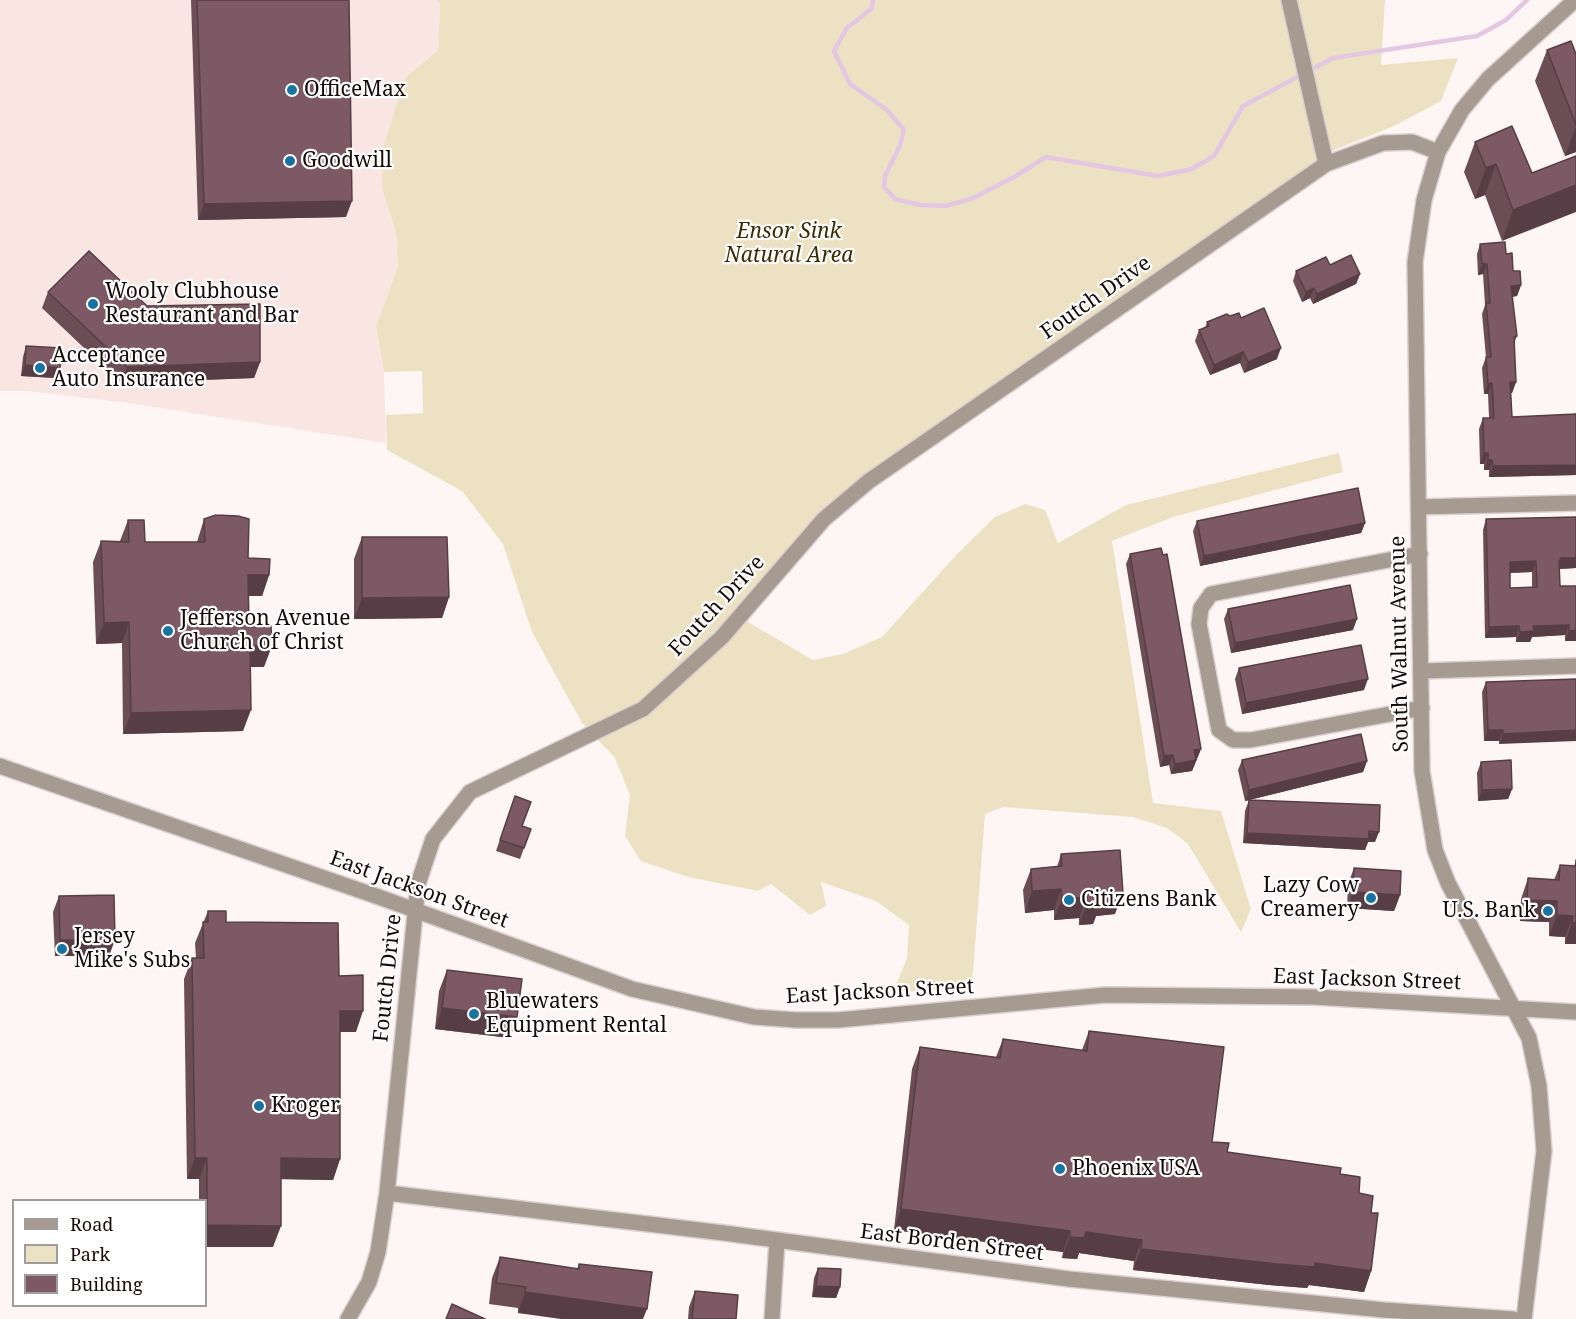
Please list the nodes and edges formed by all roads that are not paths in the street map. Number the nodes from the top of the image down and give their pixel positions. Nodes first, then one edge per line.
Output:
1 (1289, 0) edge
2 (1575, 0) edge
3 (1438, 152) junction
4 (1326, 164) junction
5 (1576, 503) edge
6 (1419, 507) junction
7 (1420, 554) junction
8 (1576, 666) edge
9 (1422, 671) junction
10 (1422, 708) junction
11 (0, 766) edge
12 (416, 910) junction
13 (1514, 1007) junction
14 (1576, 1012) edge
15 (387, 1193) junction
16 (777, 1241) junction
17 (348, 1319) edge
18 (772, 1319) edge
19 (1513, 1319) edge
20 (1524, 1319) edge

1 - 4 street
2 - 3 street, South Walnut Avenue
3 - 4 street, Foutch Drive
3 - 6 street, South Walnut Avenue
4 - 12 street, Foutch Drive
5 - 6 street
6 - 7 street, South Walnut Avenue
7 - 9 street, South Walnut Avenue
7 - 10 street
8 - 9 street
9 - 10 street, South Walnut Avenue
10 - 13 street, South Walnut Avenue
11 - 12 street, East Jackson Street
12 - 13 street, East Jackson Street
12 - 15 street, Foutch Drive
13 - 14 street, East Jackson Street
13 - 20 street, South Walnut Avenue
15 - 16 street, East Borden Street
15 - 17 street, Foutch Drive
16 - 18 street
16 - 19 street, East Borden Street

